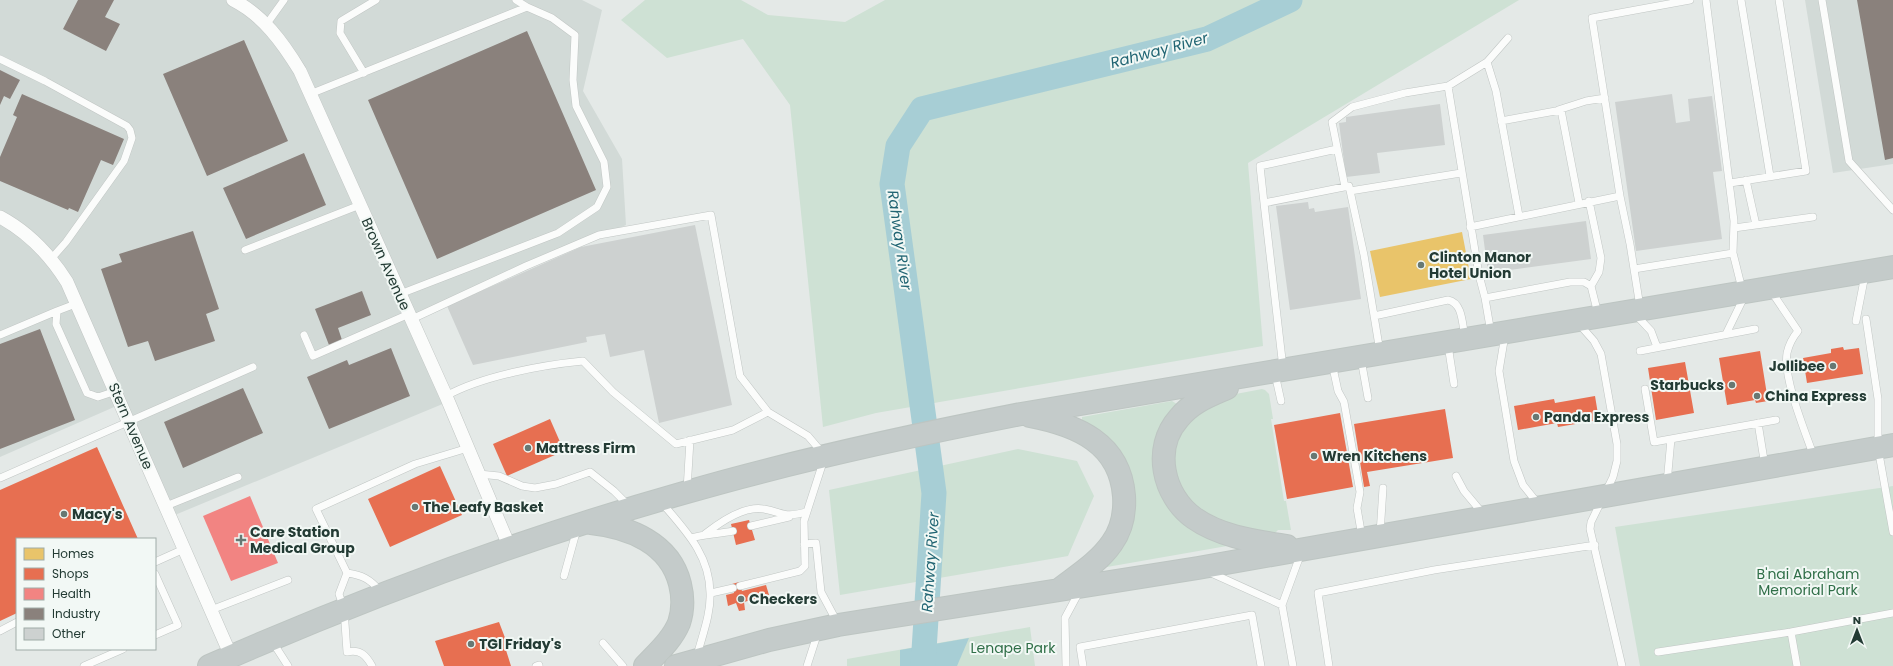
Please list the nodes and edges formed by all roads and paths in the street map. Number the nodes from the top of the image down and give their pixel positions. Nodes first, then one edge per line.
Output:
1 (233, 0) edge
2 (284, 0) edge
3 (376, 0) edge
4 (516, 0) edge
5 (1690, 0) edge
6 (1706, 0) edge
7 (1741, 0) edge
8 (1779, 0) edge
9 (1822, 0) edge
10 (527, 7) junction
11 (266, 25) junction
12 (1508, 38) dead end
13 (0, 59) edge
14 (1487, 62) junction
15 (364, 72) junction
16 (1448, 86) junction
17 (310, 94) junction
18 (1605, 98) junction
19 (1558, 110) junction
20 (1501, 121) junction
21 (1337, 149) junction
22 (1461, 173) junction
23 (1770, 176) junction
24 (1746, 180) junction
25 (1730, 183) junction
26 (1348, 189) junction
27 (1620, 196) junction
28 (1589, 201) junction
29 (1264, 203) junction
30 (1579, 203) junction
31 (360, 205) junction
32 (1893, 210) edge
33 (1519, 216) junction
34 (0, 217) edge
35 (1813, 217) dead end
36 (1756, 225) junction
37 (1470, 227) junction
38 (1734, 228) junction
39 (245, 250) dead end
40 (1733, 253) junction
41 (51, 260) junction
42 (1893, 266) edge
43 (1634, 270) junction
44 (1866, 271) junction
45 (1590, 286) junction
46 (1769, 288) junction
47 (1744, 292) junction
48 (400, 294) junction
49 (1485, 298) junction
50 (78, 304) junction
51 (1636, 310) junction
52 (57, 311) junction
53 (1374, 316) junction
54 (1598, 316) junction
55 (410, 317) junction
56 (1866, 319) dead end
57 (1576, 320) junction
58 (1856, 321) dead end
59 (1755, 328) dead end
60 (1498, 334) junction
61 (1726, 334) junction
62 (0, 335) edge
63 (304, 335) dead end
64 (1456, 341) junction
65 (1657, 348) junction
66 (1640, 351) dead end
67 (1370, 355) junction
68 (1332, 362) junction
69 (253, 367) dead end
70 (1271, 372) junction
71 (1454, 384) dead end
72 (1645, 389) dead end
73 (116, 391) junction
74 (446, 396) junction
75 (1368, 398) dead end
76 (1281, 401) dead end
77 (768, 412) junction
78 (1021, 414) junction
79 (1776, 420) dead end
80 (129, 421) junction
81 (1758, 423) junction
82 (1671, 439) junction
83 (690, 440) junction
84 (1886, 446) edge
85 (468, 448) junction
86 (825, 456) junction
87 (1815, 459) junction
88 (1766, 468) junction
89 (479, 474) junction
90 (1456, 476) dead end
91 (238, 477) dead end
92 (0, 478) edge
93 (1667, 485) junction
94 (1383, 488) dead end
95 (687, 492) junction
96 (1603, 496) junction
97 (659, 500) junction
98 (166, 506) junction
99 (1541, 507) junction
100 (631, 508) junction
101 (806, 512) junction
102 (789, 517) junction
103 (1486, 517) junction
104 (582, 524) junction
105 (751, 526) dead end
106 (733, 531) dead end
107 (1893, 532) edge
108 (705, 534) junction
109 (1371, 537) junction
110 (691, 538) junction
111 (804, 544) junction
112 (1594, 545) junction
113 (510, 548) junction
114 (184, 549) junction
115 (1303, 549) junction
116 (156, 562) edge
117 (1198, 568) junction
118 (347, 573) junction
119 (156, 576) edge
120 (564, 576) dead end
121 (288, 580) dead end
122 (1082, 586) junction
123 (1057, 590) junction
124 (710, 592) junction
125 (382, 594) junction
126 (1282, 605) junction
127 (344, 609) junction
128 (211, 610) junction
129 (1893, 613) edge
130 (16, 623) edge
131 (829, 627) junction
132 (0, 631) edge
133 (1791, 632) junction
134 (156, 635) edge
135 (271, 639) junction
136 (603, 643) dead end
137 (121, 650) edge
138 (1658, 652) dead end
139 (230, 661) edge
140 (686, 663) edge
141 (84, 666) edge
142 (209, 666) edge
143 (288, 666) edge
144 (372, 666) edge
145 (623, 666) edge
146 (645, 666) edge
147 (807, 666) edge
148 (1066, 666) edge
149 (1083, 666) edge
150 (1261, 666) edge
151 (1293, 666) edge
152 (1329, 666) edge
153 (1622, 666) edge
154 (1797, 666) edge

1 - 11 street, Brown Avenue
2 - 11 lane
3 - 15 lane
4 - 10 lane
5 - 18 lane
6 - 25 lane
7 - 23 lane
8 - 23 lane
9 - 32 lane
10 - 15 lane
10 - 48 lane
11 - 17 street, Brown Avenue
12 - 14 lane
13 - 41 lane
14 - 16 lane
14 - 20 lane
15 - 17 lane
16 - 21 lane
16 - 22 lane
17 - 31 street, Brown Avenue
18 - 19 lane
18 - 27 lane
19 - 20 lane
19 - 30 lane
20 - 33 lane
21 - 26 lane
21 - 29 lane
22 - 26 lane
22 - 37 lane
23 - 24 lane
24 - 25 lane
24 - 36 lane
25 - 38 lane
26 - 29 lane
26 - 53 lane
27 - 28 lane
27 - 43 lane
28 - 30 lane
28 - 45 lane
29 - 70 lane
30 - 33 lane
31 - 39 lane
31 - 48 street, Brown Avenue
33 - 37 lane
34 - 41 street, Stern Avenue
35 - 36 lane
36 - 38 lane
37 - 49 lane
38 - 40 lane
40 - 43 lane
40 - 47 lane
41 - 50 street, Stern Avenue
42 - 44 highway
43 - 51 lane
44 - 46 highway
44 - 58 lane
45 - 49 lane
45 - 54 lane
46 - 47 highway
46 - 87 lane
47 - 51 highway
47 - 61 lane
48 - 55 street, Brown Avenue
49 - 60 lane
50 - 52 lane
50 - 73 street, Stern Avenue
51 - 54 highway
51 - 65 lane
52 - 62 lane
52 - 73 lane
53 - 64 lane
53 - 67 lane
54 - 57 highway
55 - 63 lane
55 - 74 street, Brown Avenue
55 - 77 lane
56 - 84 lane
57 - 60 highway
57 - 96 lane
59 - 61 lane
60 - 64 highway
60 - 99 lane
61 - 65 lane
64 - 67 highway
64 - 71 lane
65 - 66 lane
67 - 68 highway
67 - 75 lane
68 - 70 highway
68 - 109 lane
69 - 80 lane
70 - 76 lane
70 - 78 highway
70 - 115 highway
72 - 82 lane
73 - 80 street, Stern Avenue
74 - 83 lane
74 - 85 street, Brown Avenue
77 - 83 lane
77 - 86 lane
78 - 86 highway
78 - 123 highway
79 - 81 lane
80 - 92 lane
80 - 98 street, Stern Avenue
81 - 82 lane
81 - 88 lane
82 - 93 lane
83 - 95 lane
84 - 87 highway
84 - 107 lane
85 - 89 street, Brown Avenue
85 - 118 lane
86 - 95 highway
86 - 101 lane
87 - 88 highway
88 - 93 highway
89 - 100 lane
89 - 113 street, Brown Avenue
90 - 103 lane
91 - 98 lane
93 - 96 highway
94 - 109 lane
95 - 97 highway
96 - 99 highway
96 - 112 lane
97 - 100 highway
97 - 110 lane
98 - 114 street, Stern Avenue
99 - 103 highway
100 - 104 highway
101 - 102 lane
101 - 111 lane
102 - 105 lane
102 - 108 lane
103 - 109 highway
104 - 113 highway
104 - 120 lane
104 - 146 highway
106 - 108 lane
108 - 110 lane
109 - 115 highway
110 - 124 lane
111 - 124 lane
111 - 131 lane
112 - 152 lane
112 - 153 lane
113 - 125 highway
114 - 116 lane
114 - 128 street, Stern Avenue
115 - 117 highway
115 - 126 lane
117 - 122 highway
117 - 126 lane
118 - 125 lane
118 - 127 lane
119 - 134 lane
121 - 128 lane
122 - 123 highway
122 - 148 lane
123 - 131 highway
124 - 140 lane
125 - 127 highway
126 - 151 lane
127 - 135 highway
127 - 144 lane
128 - 139 street, Stern Avenue
129 - 133 lane
130 - 132 lane
131 - 140 highway
131 - 147 lane
133 - 138 lane
133 - 154 lane
135 - 139 highway
135 - 143 lane
136 - 145 lane
137 - 141 lane
139 - 142 highway
149 - 150 lane

